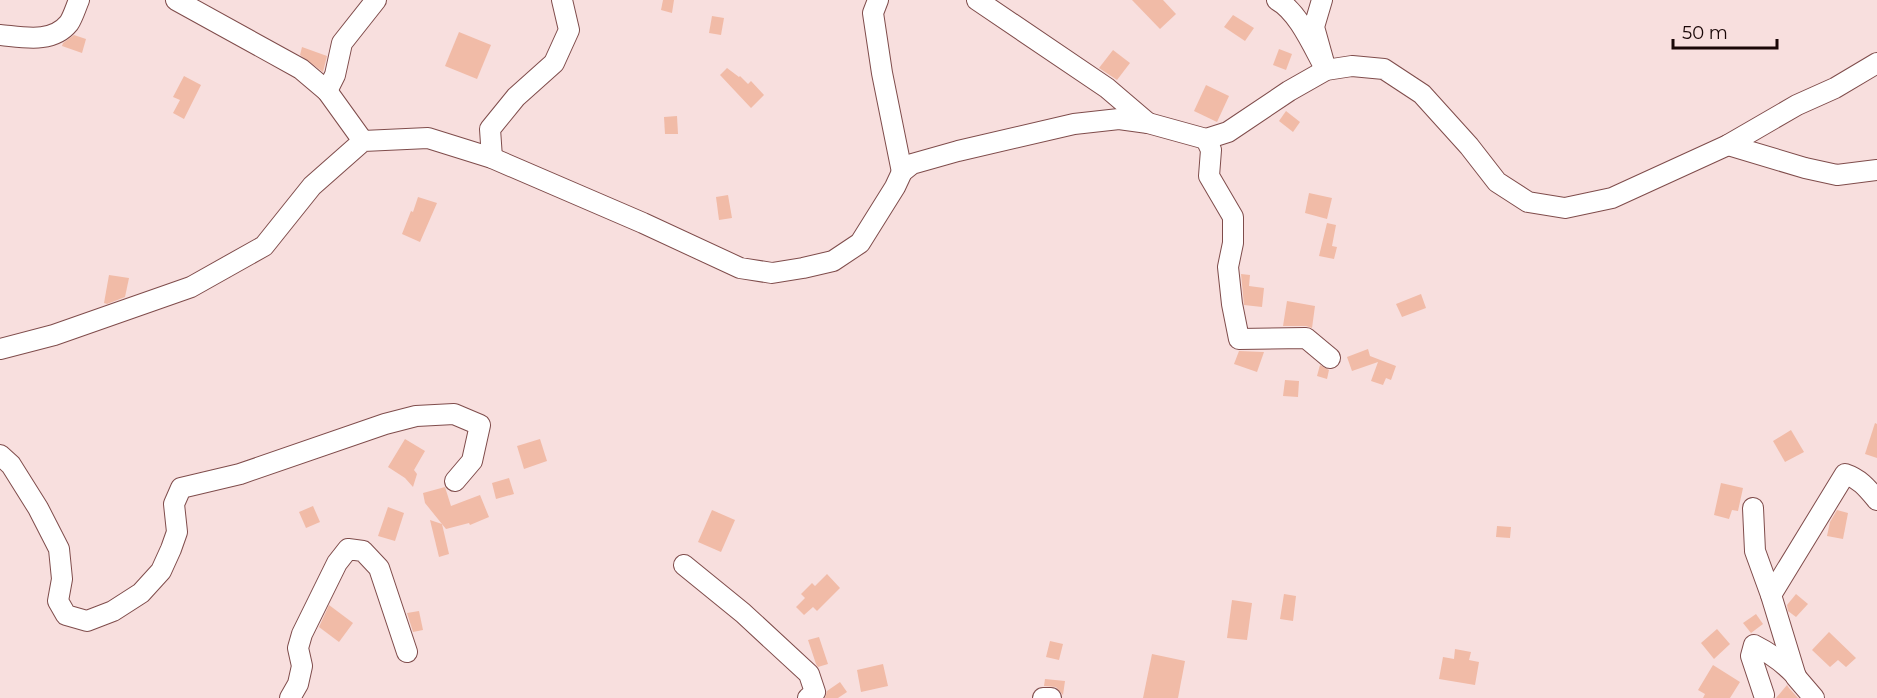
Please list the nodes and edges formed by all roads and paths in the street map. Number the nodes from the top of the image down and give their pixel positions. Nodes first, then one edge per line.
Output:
1 (78, 0) edge
2 (176, 0) edge
3 (376, 0) edge
4 (562, 0) edge
5 (878, 0) edge
6 (976, 0) edge
7 (1277, 0) edge
8 (1322, 0) edge
9 (0, 35) edge
10 (1877, 63) edge
11 (1326, 70) junction
12 (327, 91) junction
13 (1148, 123) junction
14 (1206, 139) junction
15 (363, 141) junction
16 (1728, 144) junction
17 (492, 158) junction
18 (1877, 170) edge
19 (902, 172) junction
20 (0, 349) edge
21 (1330, 358) dead end
22 (0, 455) edge
23 (455, 482) dead end
24 (1877, 500) edge
25 (1753, 508) dead end
26 (684, 565) dead end
27 (1771, 594) junction
28 (407, 652) dead end
29 (1796, 677) junction
30 (1764, 695) dead end
31 (290, 698) edge
32 (808, 698) edge
33 (1043, 698) edge
34 (1051, 698) edge
35 (1814, 698) edge

1 - 9 street
2 - 12 street
3 - 12 street
4 - 17 street
5 - 19 street
6 - 13 street
7 - 11 street
8 - 11 street
10 - 16 street
11 - 14 street
11 - 16 street
12 - 15 street
13 - 14 street
13 - 19 street
14 - 21 street
15 - 17 street
15 - 20 street
16 - 18 street
17 - 19 street
22 - 23 street
24 - 27 street
25 - 27 street
26 - 32 street
27 - 29 street
28 - 31 street
29 - 30 street
29 - 35 street
33 - 34 street

